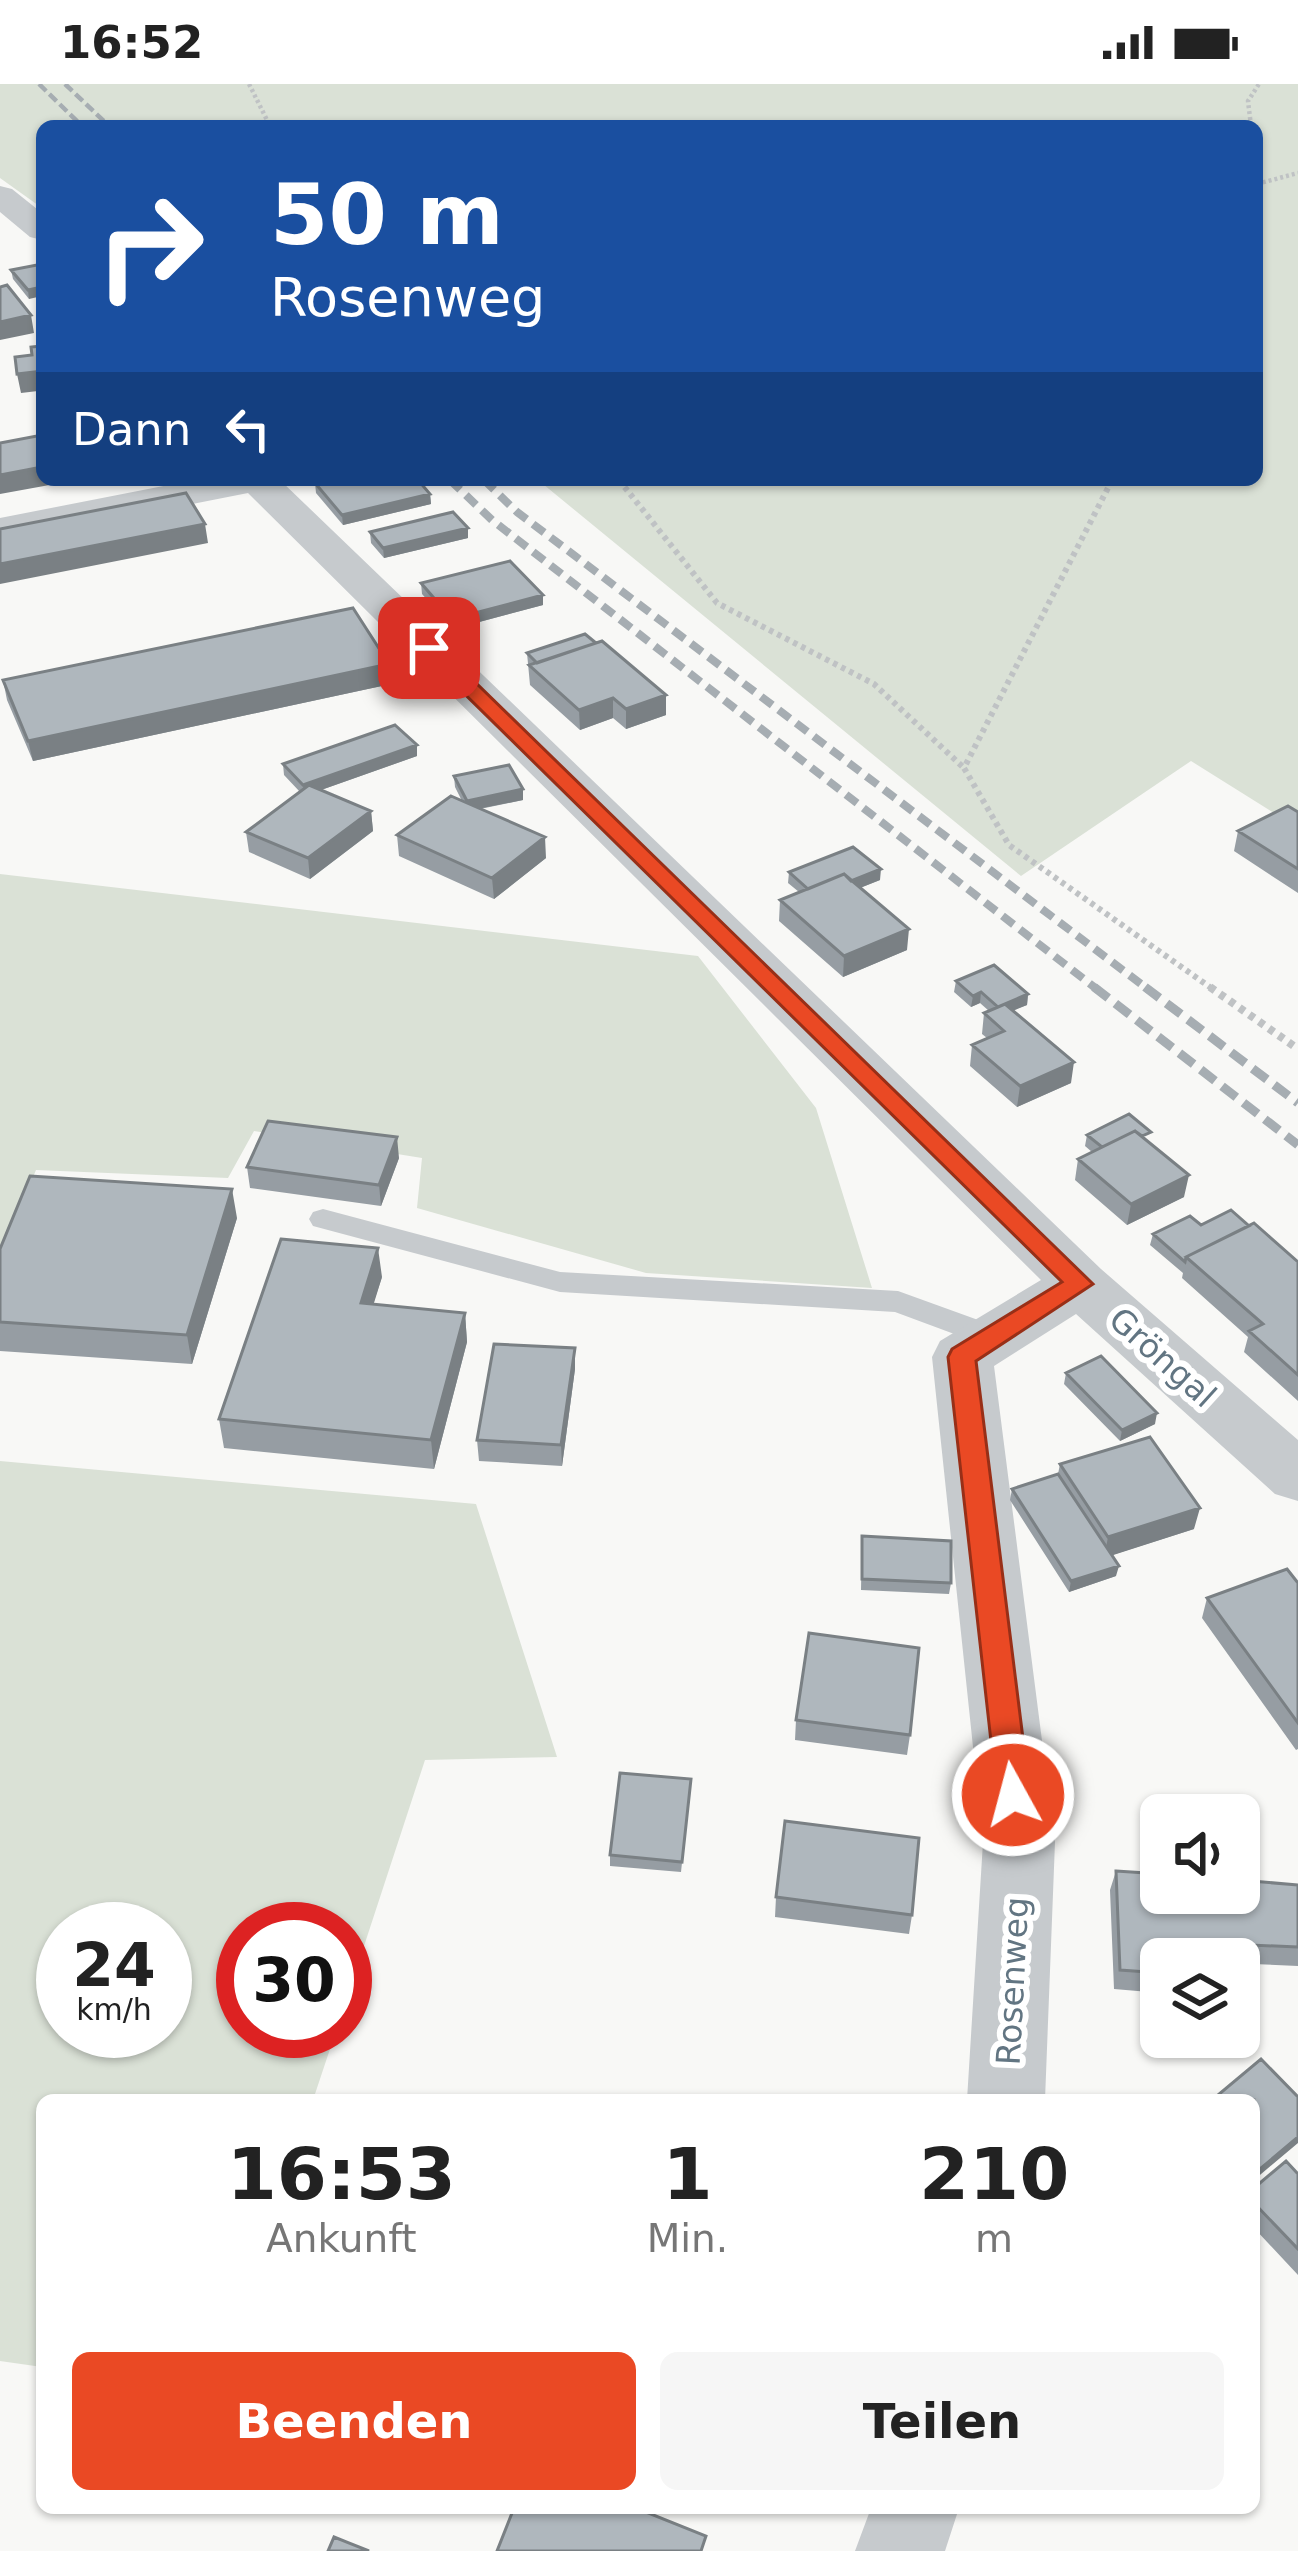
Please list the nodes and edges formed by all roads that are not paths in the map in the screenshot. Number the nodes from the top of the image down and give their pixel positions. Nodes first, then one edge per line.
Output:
1 (0, 196) edge
2 (36, 225) edge
3 (225, 486) edge
4 (262, 486) edge
5 (0, 530) edge
6 (323, 1219) dead end
7 (1080, 1284) junction
8 (992, 1337) junction
9 (1298, 1478) edge
10 (1006, 2094) edge
11 (912, 2514) edge
12 (900, 2551) edge

1 - 2 street
3 - 5 street, Gröngal
4 - 7 street, Gröngal
6 - 8 lane
7 - 8 street, Rosenweg
7 - 9 street, Gröngal
8 - 10 street, Rosenweg
11 - 12 street

